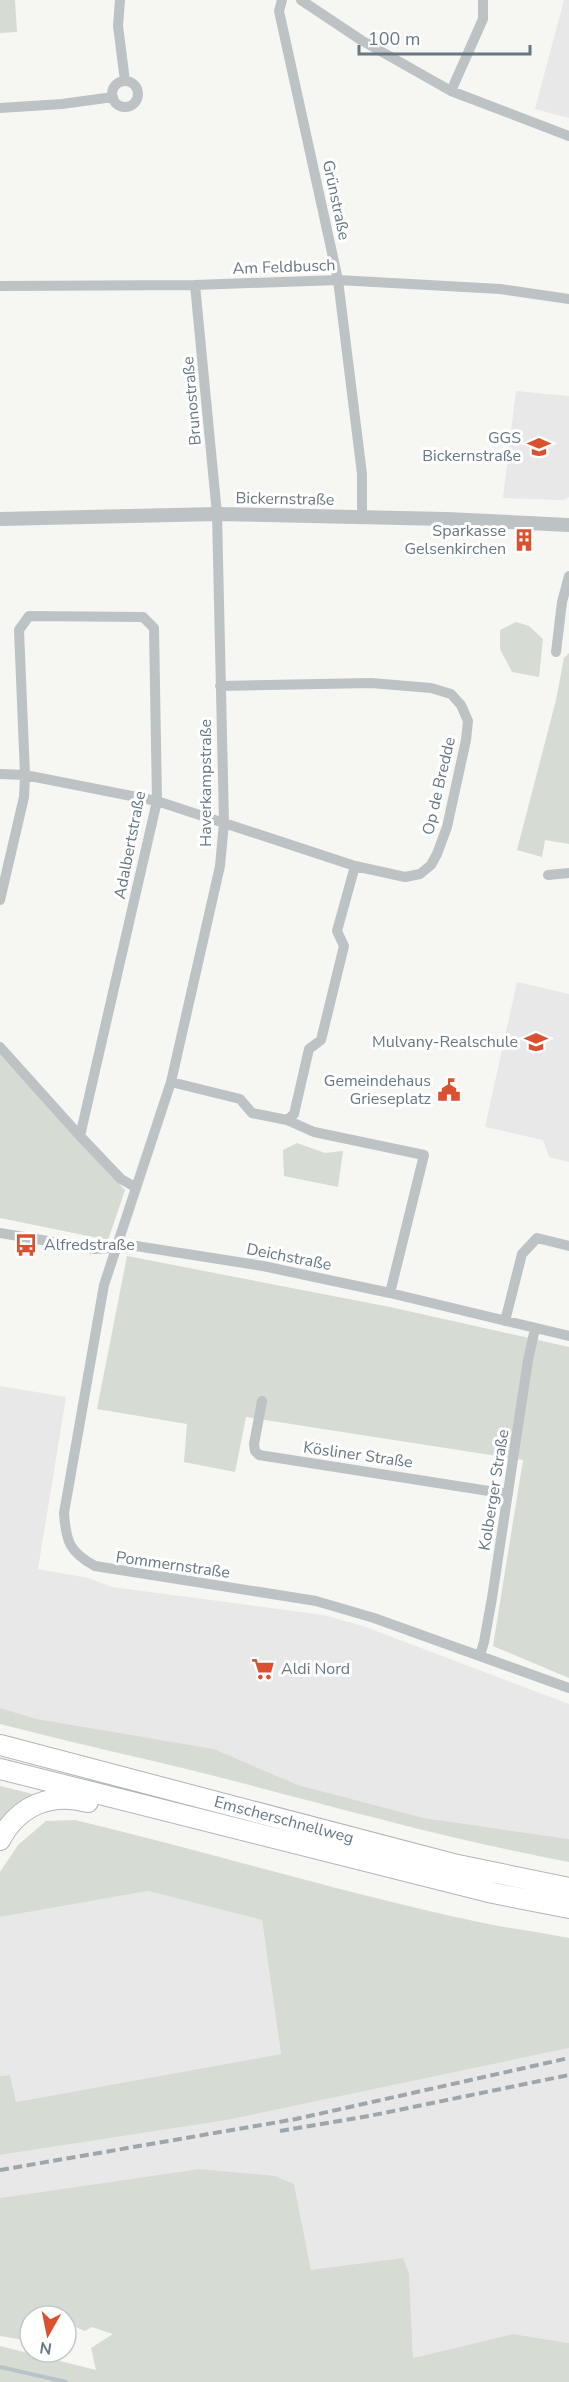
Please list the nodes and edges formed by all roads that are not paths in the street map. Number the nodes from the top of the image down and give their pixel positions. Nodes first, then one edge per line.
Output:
1 (120, 0) edge
2 (282, 0) edge
3 (301, 0) edge
4 (483, 0) edge
5 (125, 81) junction
6 (451, 91) junction
7 (113, 97) junction
8 (0, 108) edge
9 (569, 136) edge
10 (338, 280) junction
11 (195, 285) junction
12 (0, 286) edge
13 (569, 299) edge
14 (217, 514) junction
15 (362, 516) junction
16 (0, 519) edge
17 (569, 525) edge
18 (569, 576) edge
19 (556, 652) dead end
20 (220, 686) junction
21 (0, 774) edge
22 (25, 775) junction
23 (157, 801) junction
24 (224, 823) junction
25 (355, 866) junction
26 (569, 873) edge
27 (548, 875) dead end
28 (0, 900) edge
29 (0, 1047) edge
30 (171, 1082) junction
31 (287, 1120) junction
32 (80, 1136) junction
33 (135, 1187) junction
34 (0, 1233) edge
35 (569, 1246) edge
36 (115, 1248) junction
37 (390, 1293) junction
38 (505, 1322) junction
39 (535, 1329) junction
40 (569, 1336) edge
41 (262, 1401) dead end
42 (508, 1494) junction
43 (480, 1654) junction
44 (569, 1688) edge
45 (0, 1745) edge
46 (0, 1769) edge
47 (215, 1823) junction
48 (0, 1840) edge
49 (569, 1888) edge
50 (569, 1908) edge

1 - 5 street
2 - 10 street, Grünstraße
3 - 6 street
4 - 6 street
5 - 7 street
5 - 7 street
6 - 9 street
7 - 8 street
10 - 11 street, Am Feldbusch
10 - 13 street, Am Feldbusch
10 - 15 street, Grünstraße
11 - 12 street, Am Feldbusch
11 - 14 street, Brunostraße
14 - 15 street, Bickernstraße
14 - 16 street, Bickernstraße
14 - 20 street, Haverkampstraße
15 - 17 street, Bickernstraße
18 - 19 street
20 - 24 street, Haverkampstraße
20 - 25 street, Op de Bredde
21 - 22 street, Op de Bredde
22 - 23 street, Op de Bredde
22 - 23 street, Adalbertstraße
22 - 28 street
23 - 24 street, Op de Bredde
23 - 32 street, Adalbertstraße
24 - 25 street, Op de Bredde
24 - 30 street, Haverkampstraße
25 - 31 street
26 - 27 street
29 - 32 street
30 - 31 street
30 - 33 street, Haverkampstraße
31 - 37 street
32 - 33 street
33 - 36 street, Haverkampstraße
34 - 36 street, Deichstraße
35 - 38 street
36 - 37 street, Deichstraße
36 - 43 street, Pommernstraße
37 - 38 street, Deichstraße
38 - 39 street, Deichstraße
39 - 40 street, Deichstraße
39 - 42 street, Kolberger Straße
41 - 42 street, Kösliner Straße
42 - 43 street, Kolberger Straße
43 - 44 street, Pommernstraße
45 - 49 highway, Emscherschnellweg
46 - 47 highway, Emscherschnellweg
47 - 48 highway
47 - 50 highway, Emscherschnellweg

